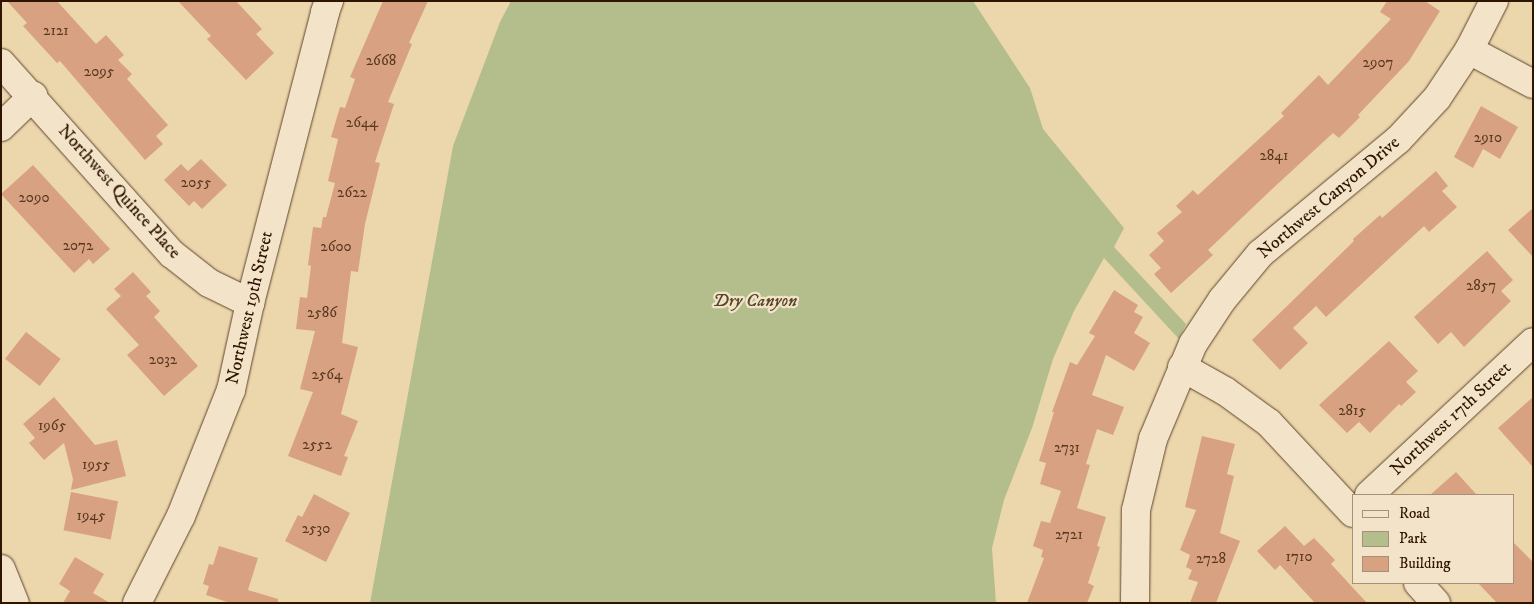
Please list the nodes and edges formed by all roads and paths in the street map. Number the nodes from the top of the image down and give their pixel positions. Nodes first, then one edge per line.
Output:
1 (1494, 1) edge
2 (320, 5) edge
3 (1469, 50) junction
4 (1, 63) edge
5 (1533, 84) edge
6 (33, 96) junction
7 (1, 127) edge
8 (250, 302) junction
9 (1533, 342) edge
10 (1182, 368) junction
11 (1371, 494) edge
12 (1352, 504) edge
13 (1, 569) edge
14 (1419, 584) edge
15 (15, 603) edge
16 (137, 603) edge
17 (1135, 603) edge
18 (1436, 603) edge

1 - 3 street, Northwest Canyon Drive
2 - 8 street, Northwest 19th Street
3 - 5 street
3 - 10 street, Northwest Canyon Drive
4 - 6 street, Northwest Quince Place
6 - 7 street
6 - 8 street, Northwest Quince Place
8 - 16 street, Northwest 19th Street
9 - 11 street, Northwest 17th Street
10 - 12 street
10 - 17 street, Northwest Canyon Drive
13 - 15 street
14 - 18 street

